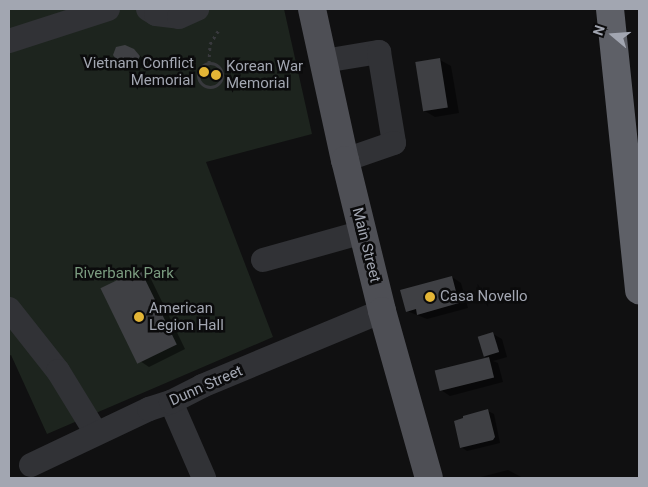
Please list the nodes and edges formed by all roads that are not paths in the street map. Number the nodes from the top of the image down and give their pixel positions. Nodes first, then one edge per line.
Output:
1 (108, 9) edge
2 (148, 9) edge
3 (197, 9) edge
4 (312, 9) edge
5 (610, 9) edge
6 (9, 41) edge
7 (324, 61) junction
8 (345, 160) junction
9 (363, 232) junction
10 (263, 260) dead end
11 (639, 291) edge
12 (9, 309) edge
13 (382, 311) junction
14 (171, 402) junction
15 (96, 433) junction
16 (31, 465) dead end
17 (204, 478) edge
18 (429, 478) edge

1 - 6 street
2 - 3 street
4 - 7 main road, Main Street
5 - 11 highway
7 - 8 main road, Main Street
7 - 8 street
8 - 9 main road, Main Street
9 - 10 street
9 - 13 main road, Main Street
12 - 15 street
13 - 14 street, Dunn Street
13 - 18 main road, Main Street
14 - 15 street, Dunn Street
14 - 17 street
15 - 16 street, Dunn Street

